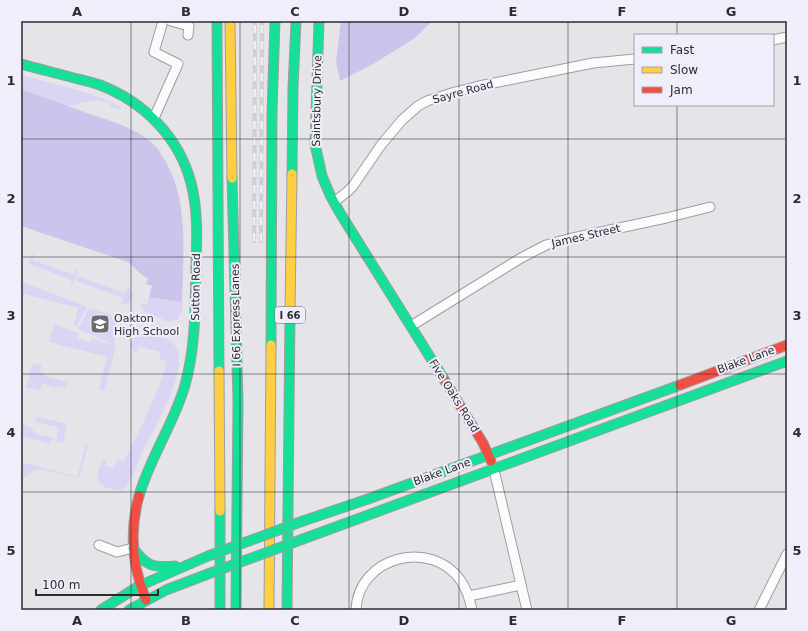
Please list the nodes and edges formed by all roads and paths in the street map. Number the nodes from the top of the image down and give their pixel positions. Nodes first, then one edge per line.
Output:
1 (163, 21) edge
2 (171, 21) edge
3 (217, 21) edge
4 (230, 21) edge
5 (275, 21) edge
6 (296, 21) edge
7 (320, 21) edge
8 (188, 35) dead end
9 (787, 38) edge
10 (774, 40) edge
11 (239, 46) dead end
12 (634, 59) edge
13 (21, 64) edge
14 (230, 91) junction
15 (154, 118) junction
16 (209, 118) dead end
17 (218, 138) junction
18 (334, 202) junction
19 (710, 207) dead end
20 (411, 326) junction
21 (787, 345) edge
22 (787, 361) edge
23 (488, 455) junction
24 (494, 470) junction
25 (99, 545) dead end
26 (133, 548) junction
27 (787, 554) edge
28 (187, 564) junction
29 (521, 584) junction
30 (139, 586) junction
31 (469, 596) junction
32 (146, 600) junction
33 (101, 610) edge
34 (129, 610) edge
35 (220, 610) edge
36 (236, 610) edge
37 (269, 610) edge
38 (287, 610) edge
39 (356, 610) edge
40 (472, 610) edge
41 (527, 610) edge
42 (760, 610) edge

1 - 15 street
2 - 8 street
3 - 17 main road
4 - 14 main road, I 66 Express Lanes
5 - 37 main road
6 - 38 main road, I 66
7 - 18 main road, Saintsbury Drive
9 - 10 street
11 - 14 main road
12 - 18 street, Sayre Road
13 - 15 main road, Sutton Road
14 - 36 main road, I 66 Express Lanes
15 - 26 main road, Sutton Road
16 - 17 main road
17 - 35 main road
18 - 20 main road, Five Oaks Road
19 - 20 street, James Street
20 - 23 main road, Five Oaks Road
21 - 23 main road, Blake Lane
22 - 24 main road, Blake Lane
23 - 24 main road, Five Oaks Road
23 - 28 main road, Blake Lane, bridge
24 - 29 street, Five Oaks Road
24 - 32 main road, Blake Lane, bridge
25 - 26 street
26 - 28 main road
26 - 30 main road, Sutton Road
27 - 42 street
28 - 30 main road, Blake Lane
29 - 31 street
29 - 41 street, Five Oaks Road
30 - 32 main road, Sutton Road
30 - 33 main road, Blake Lane
31 - 39 street
31 - 40 street
32 - 34 main road, Blake Lane

